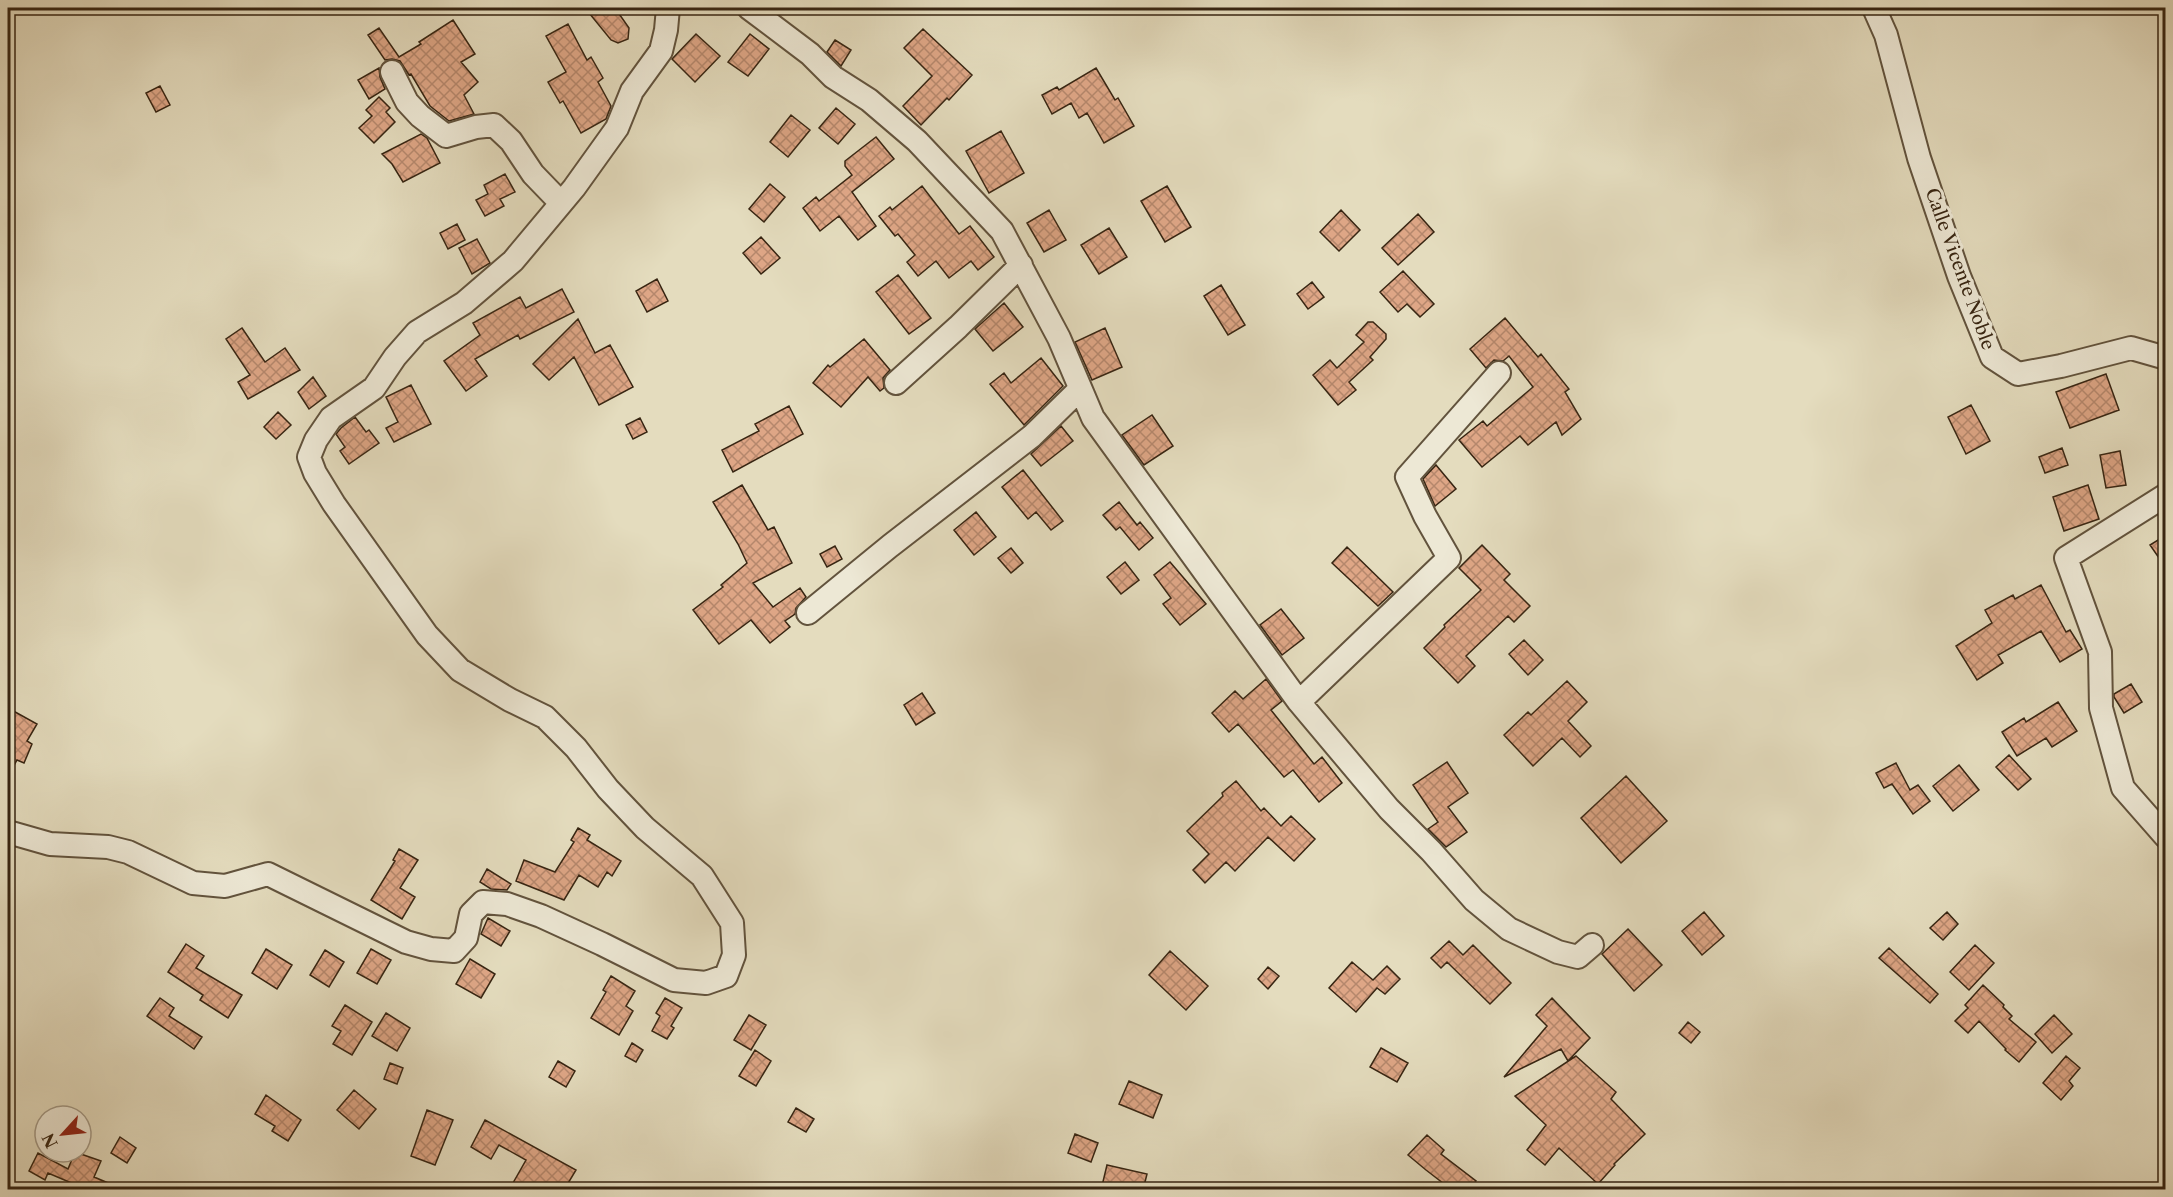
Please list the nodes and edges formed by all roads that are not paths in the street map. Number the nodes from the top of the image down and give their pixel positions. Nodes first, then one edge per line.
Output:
1 (668, 8) edge
2 (749, 8) edge
3 (1874, 8) edge
4 (392, 72) dead end
5 (561, 203) junction
6 (1021, 265) junction
7 (2166, 358) edge
8 (1499, 373) dead end
9 (896, 383) dead end
10 (1080, 389) junction
11 (2166, 495) edge
12 (808, 613) dead end
13 (1299, 702) junction
14 (8, 832) edge
15 (2166, 837) edge
16 (1592, 945) dead end

1 - 5 street
2 - 6 street
3 - 7 street, Calle Vicente Noble
4 - 5 street
5 - 14 street
6 - 9 street
6 - 10 street
8 - 13 street
10 - 12 street
10 - 13 street
11 - 15 street
13 - 16 street

